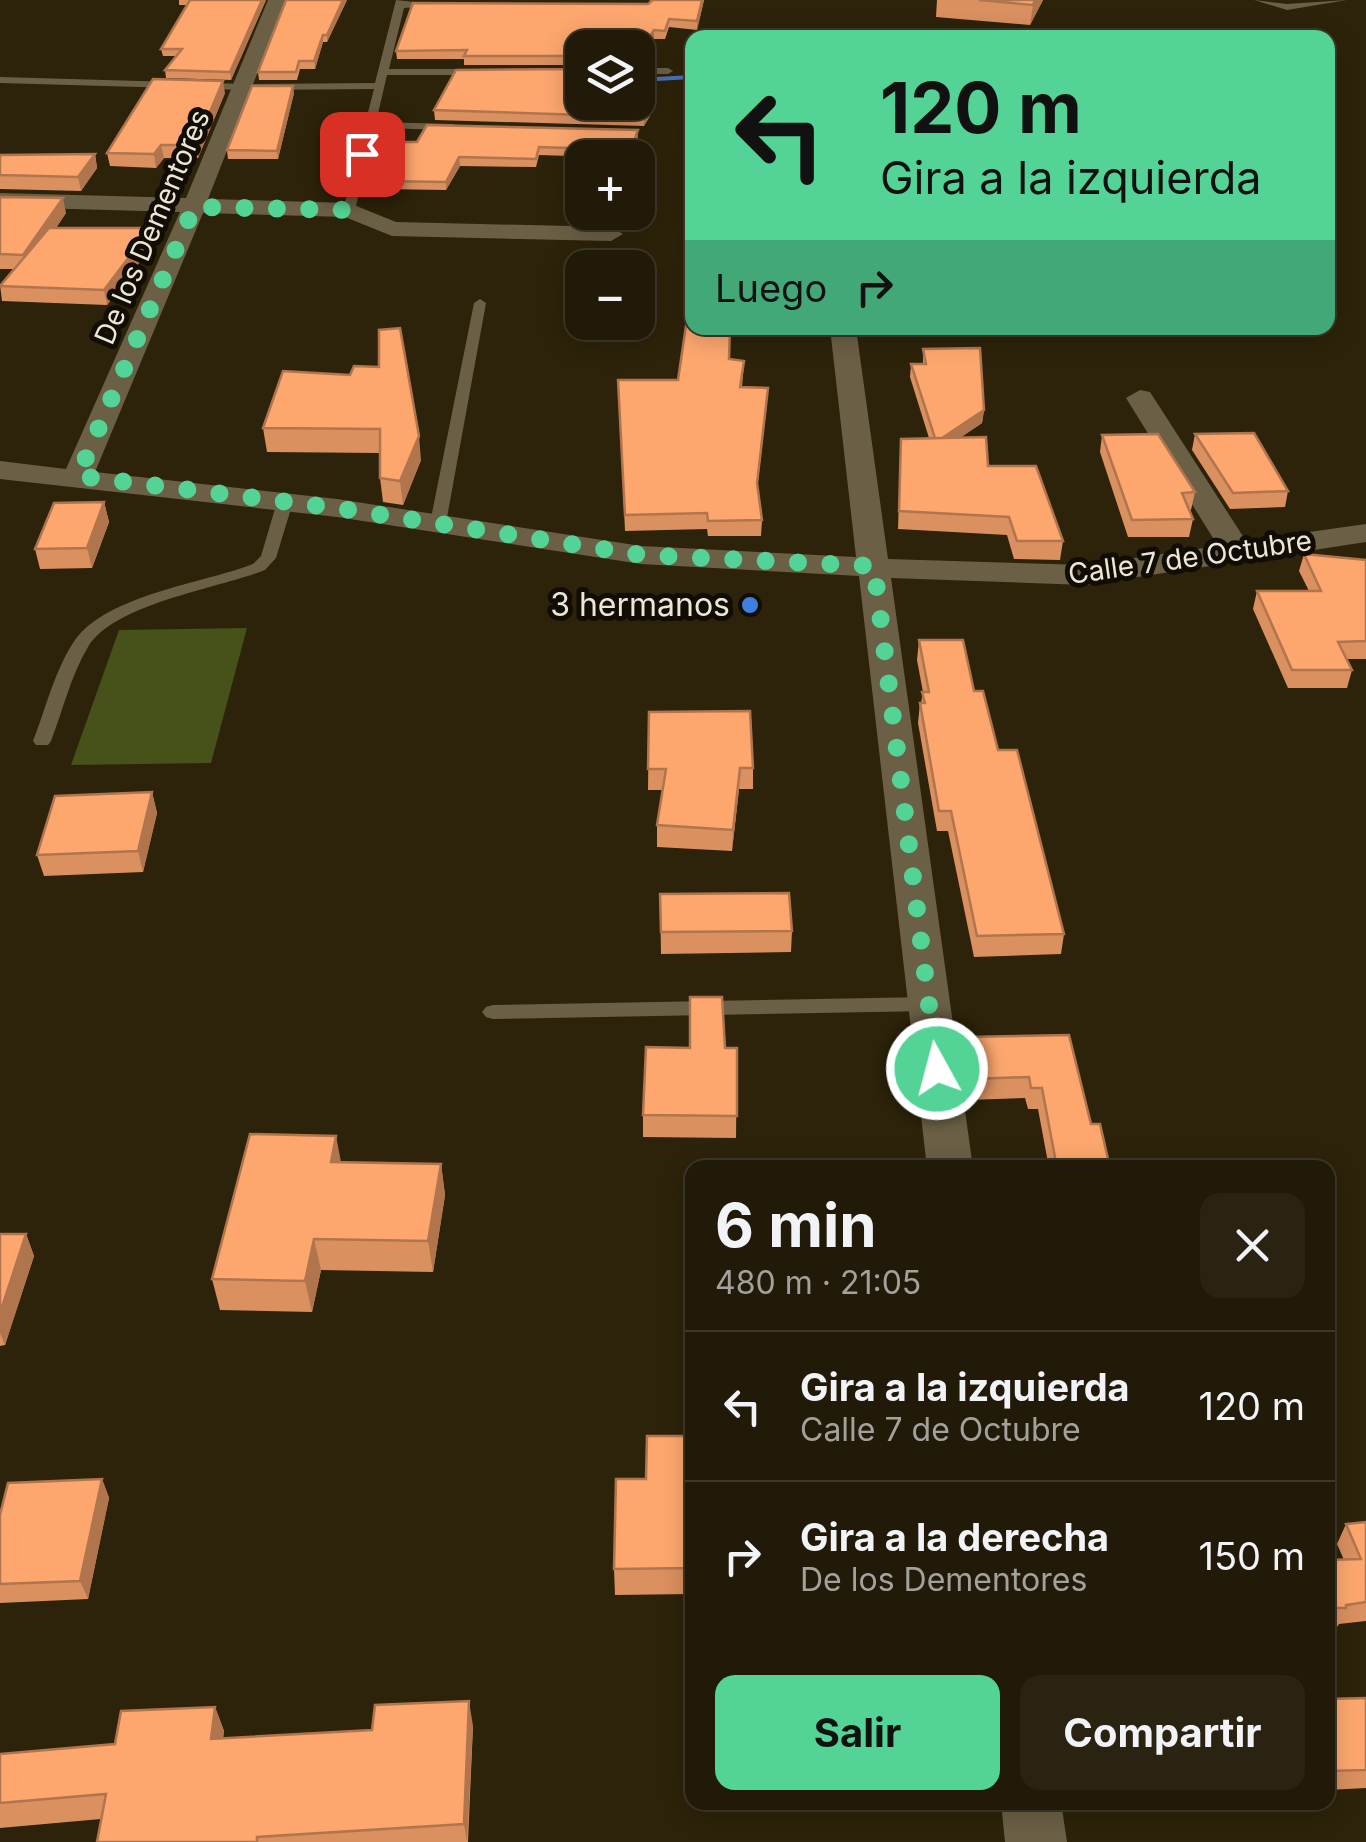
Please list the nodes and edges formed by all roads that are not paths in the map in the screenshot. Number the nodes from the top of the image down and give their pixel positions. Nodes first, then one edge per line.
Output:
1 (277, 0) edge
2 (1259, 0) edge
3 (1342, 0) edge
4 (400, 2) edge
5 (456, 5) edge
6 (655, 71) edge
7 (668, 71) dead end
8 (382, 72) junction
9 (492, 72) edge
10 (0, 80) edge
11 (379, 86) junction
12 (245, 88) junction
13 (370, 126) junction
14 (466, 128) edge
15 (0, 200) edge
16 (194, 207) junction
17 (349, 210) junction
18 (611, 234) dead end
19 (480, 302) dead end
20 (844, 335) edge
21 (1140, 398) dead end
22 (0, 470) edge
23 (78, 476) junction
24 (285, 502) junction
25 (438, 523) junction
26 (1366, 532) edge
27 (1237, 552) junction
28 (874, 566) junction
29 (42, 741) dead end
30 (929, 1004) junction
31 (493, 1012) dead end
32 (949, 1160) edge
33 (1032, 1810) edge
34 (1036, 1842) edge

1 - 12 street, De los Dementores
2 - 3 lane
4 - 5 lane
4 - 8 lane
6 - 7 lane
8 - 9 lane
8 - 11 lane
10 - 12 lane
11 - 12 lane
11 - 13 lane
12 - 16 street, De los Dementores
13 - 14 lane
13 - 17 lane
15 - 16 street
16 - 17 street
16 - 23 street, De los Dementores
17 - 18 street
19 - 25 lane
20 - 28 street
21 - 27 street
22 - 23 street, Calle 7 de Octubre
23 - 24 street, Calle 7 de Octubre
24 - 25 street, Calle 7 de Octubre
24 - 29 lane
25 - 28 street, Calle 7 de Octubre
26 - 27 street, Calle 7 de Octubre
27 - 28 street, Calle 7 de Octubre
28 - 30 street
30 - 31 lane
30 - 32 street
33 - 34 street

